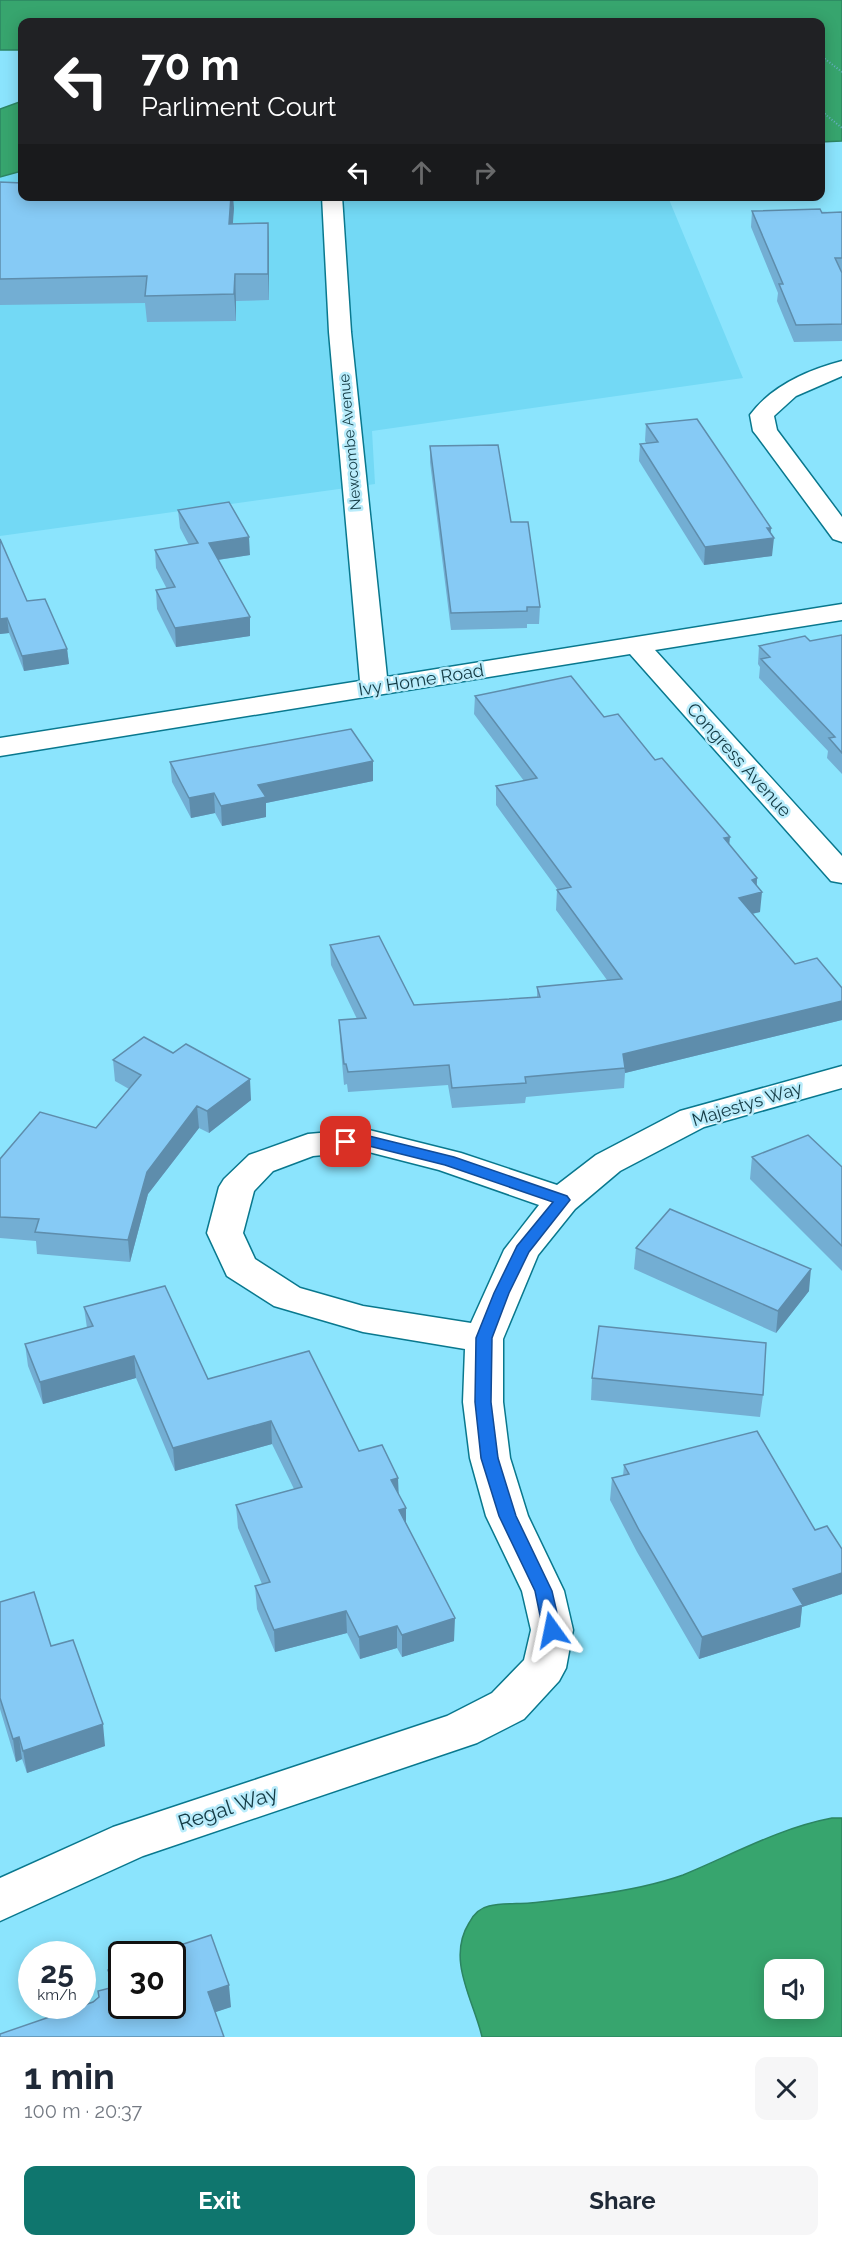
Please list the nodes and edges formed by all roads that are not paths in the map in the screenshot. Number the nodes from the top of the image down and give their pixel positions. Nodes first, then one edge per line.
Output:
1 (332, 201) edge
2 (842, 368) edge
3 (842, 534) edge
4 (842, 612) edge
5 (636, 645) junction
6 (374, 688) junction
7 (0, 747) edge
8 (842, 874) edge
9 (842, 1077) edge
10 (562, 1200) junction
11 (484, 1338) junction
12 (461, 1730) joint
13 (0, 1900) edge

1 - 6 street, Newcombe Avenue
2 - 3 street
4 - 5 street, Ivy Home Road
5 - 6 street, Ivy Home Road
5 - 8 street, Congress Avenue
6 - 7 street, Ivy Home Road
9 - 10 street, Majestys Way
10 - 11 street, Majestys Way
10 - 11 street
11 - 12 street, Majestys Way
12 - 13 street, Regal Way

